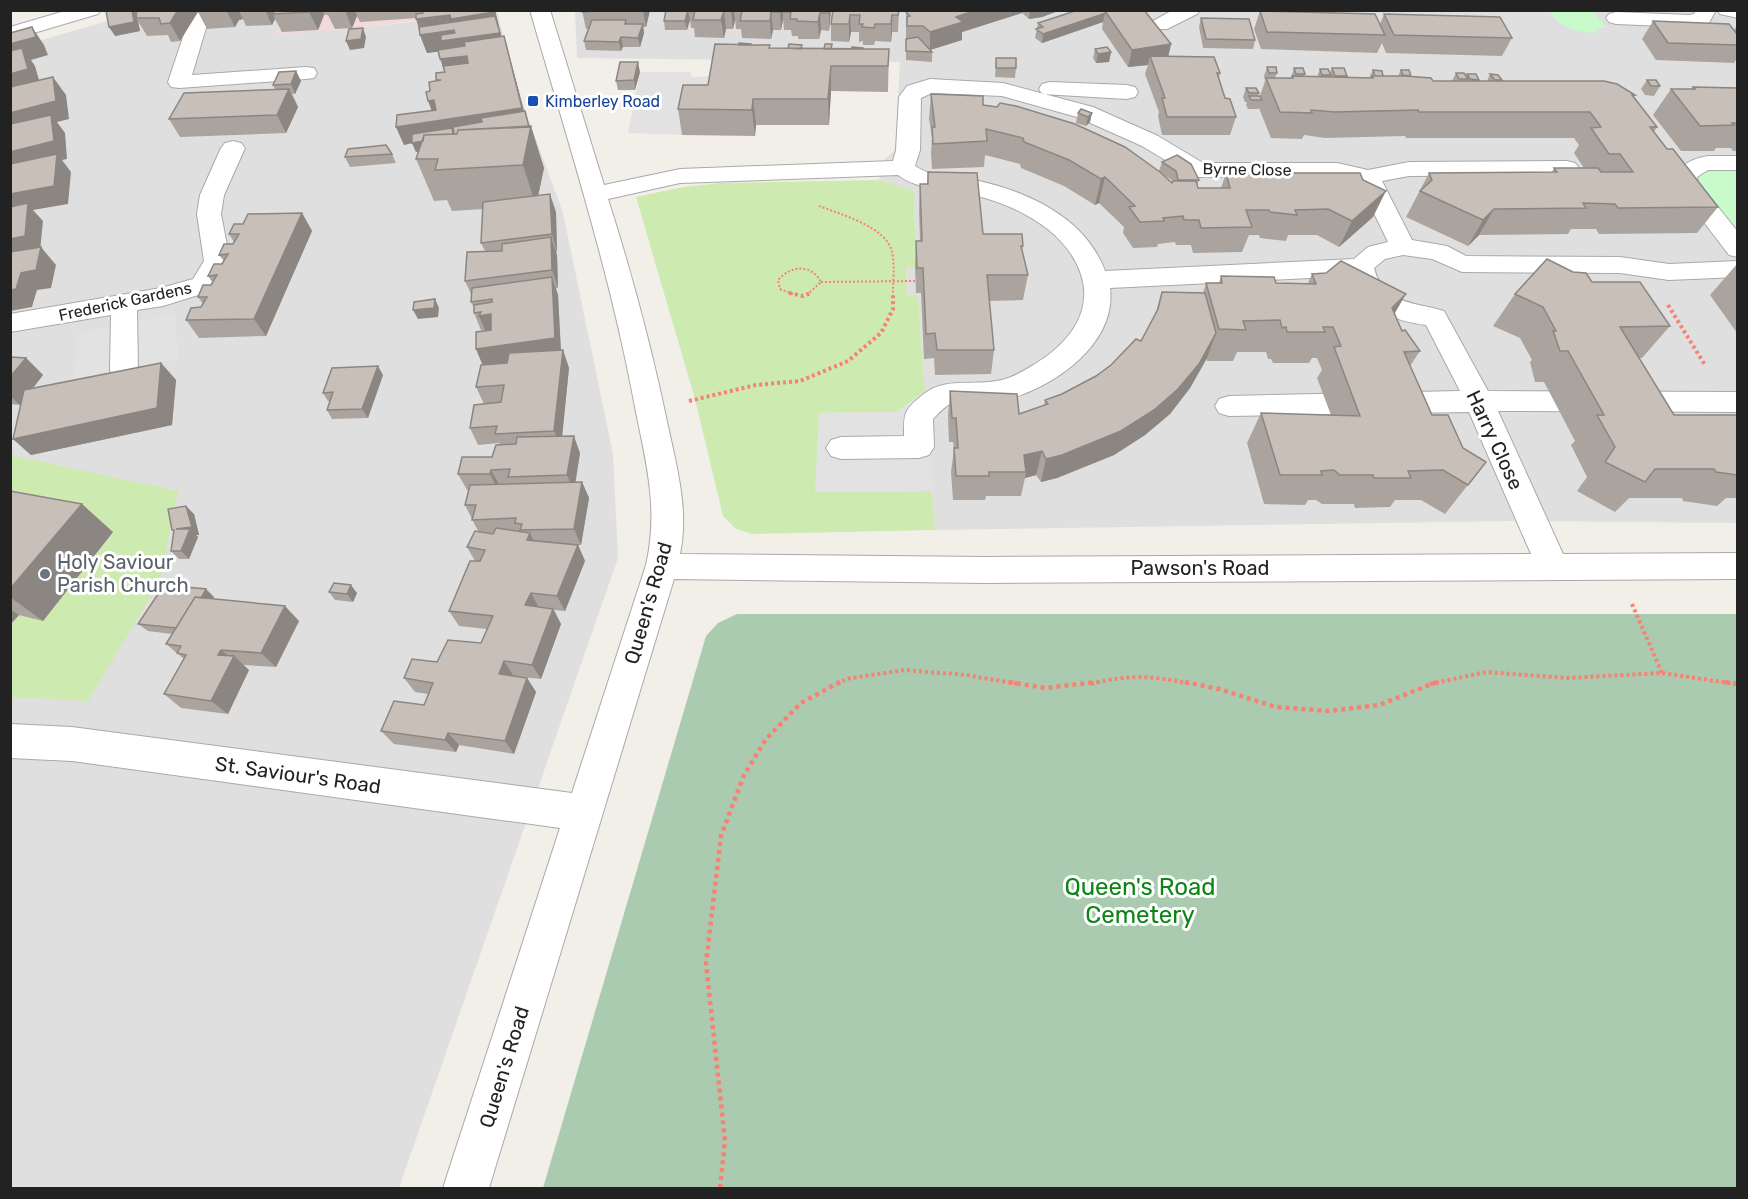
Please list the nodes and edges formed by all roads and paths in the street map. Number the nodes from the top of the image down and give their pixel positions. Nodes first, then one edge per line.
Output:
1 (91, 10) edge
2 (205, 10) edge
3 (540, 10) edge
4 (1190, 10) edge
5 (1706, 10) edge
6 (1727, 10) edge
7 (1737, 12) edge
8 (1616, 18) dead end
9 (1160, 25) dead end
10 (10, 34) edge
11 (306, 73) dead end
12 (1003, 90) junction
13 (1127, 92) dead end
14 (232, 148) dead end
15 (1737, 163) edge
16 (903, 168) junction
17 (1567, 168) edge
18 (1368, 177) junction
19 (594, 195) junction
20 (815, 205) dead end
21 (1403, 247) junction
22 (1737, 249) edge
23 (1361, 267) junction
24 (1737, 269) edge
25 (1648, 271) junction
26 (915, 280) edge
27 (1096, 280) junction
28 (892, 281) junction
29 (821, 282) junction
30 (124, 304) junction
31 (10, 323) edge
32 (124, 370) edge
33 (1479, 401) junction
34 (1732, 402) edge
35 (1230, 406) dead end
36 (651, 411) junction
37 (841, 448) dead end
38 (662, 564) junction
39 (1615, 564) junction
40 (1552, 565) junction
41 (1737, 566) edge
42 (1662, 673) junction
43 (1737, 684) edge
44 (10, 741) edge
45 (584, 813) junction
46 (466, 1188) edge
47 (720, 1188) edge

1 - 10 street
2 - 11 street
3 - 19 street, Queen's Road
4 - 9 street
5 - 8 street
6 - 7 street
12 - 13 street
12 - 16 street, Byrne Close
12 - 18 street, Byrne Close
14 - 30 street, Frederick Gardens
15 - 22 street
16 - 19 street
16 - 27 street
17 - 18 street, Byrne Close
18 - 21 street
19 - 36 street, Queen's Road
20 - 28 path
21 - 23 street
21 - 25 street
23 - 27 street
23 - 33 street, Harry Close
24 - 25 street
25 - 34 path
26 - 28 path
27 - 37 street
28 - 29 path
28 - 36 path
29 - 29 path
30 - 31 street, Frederick Gardens
30 - 32 street
33 - 34 street
33 - 35 street
33 - 40 street, Harry Close
36 - 38 street, Queen's Road
38 - 40 street, Pawson's Road
38 - 45 street, Queen's Road
39 - 40 street, Pawson's Road
39 - 41 street, Pawson's Road
39 - 42 path
42 - 43 path
42 - 47 path
44 - 45 street, St. Saviour's Road
45 - 46 street, Queen's Road

